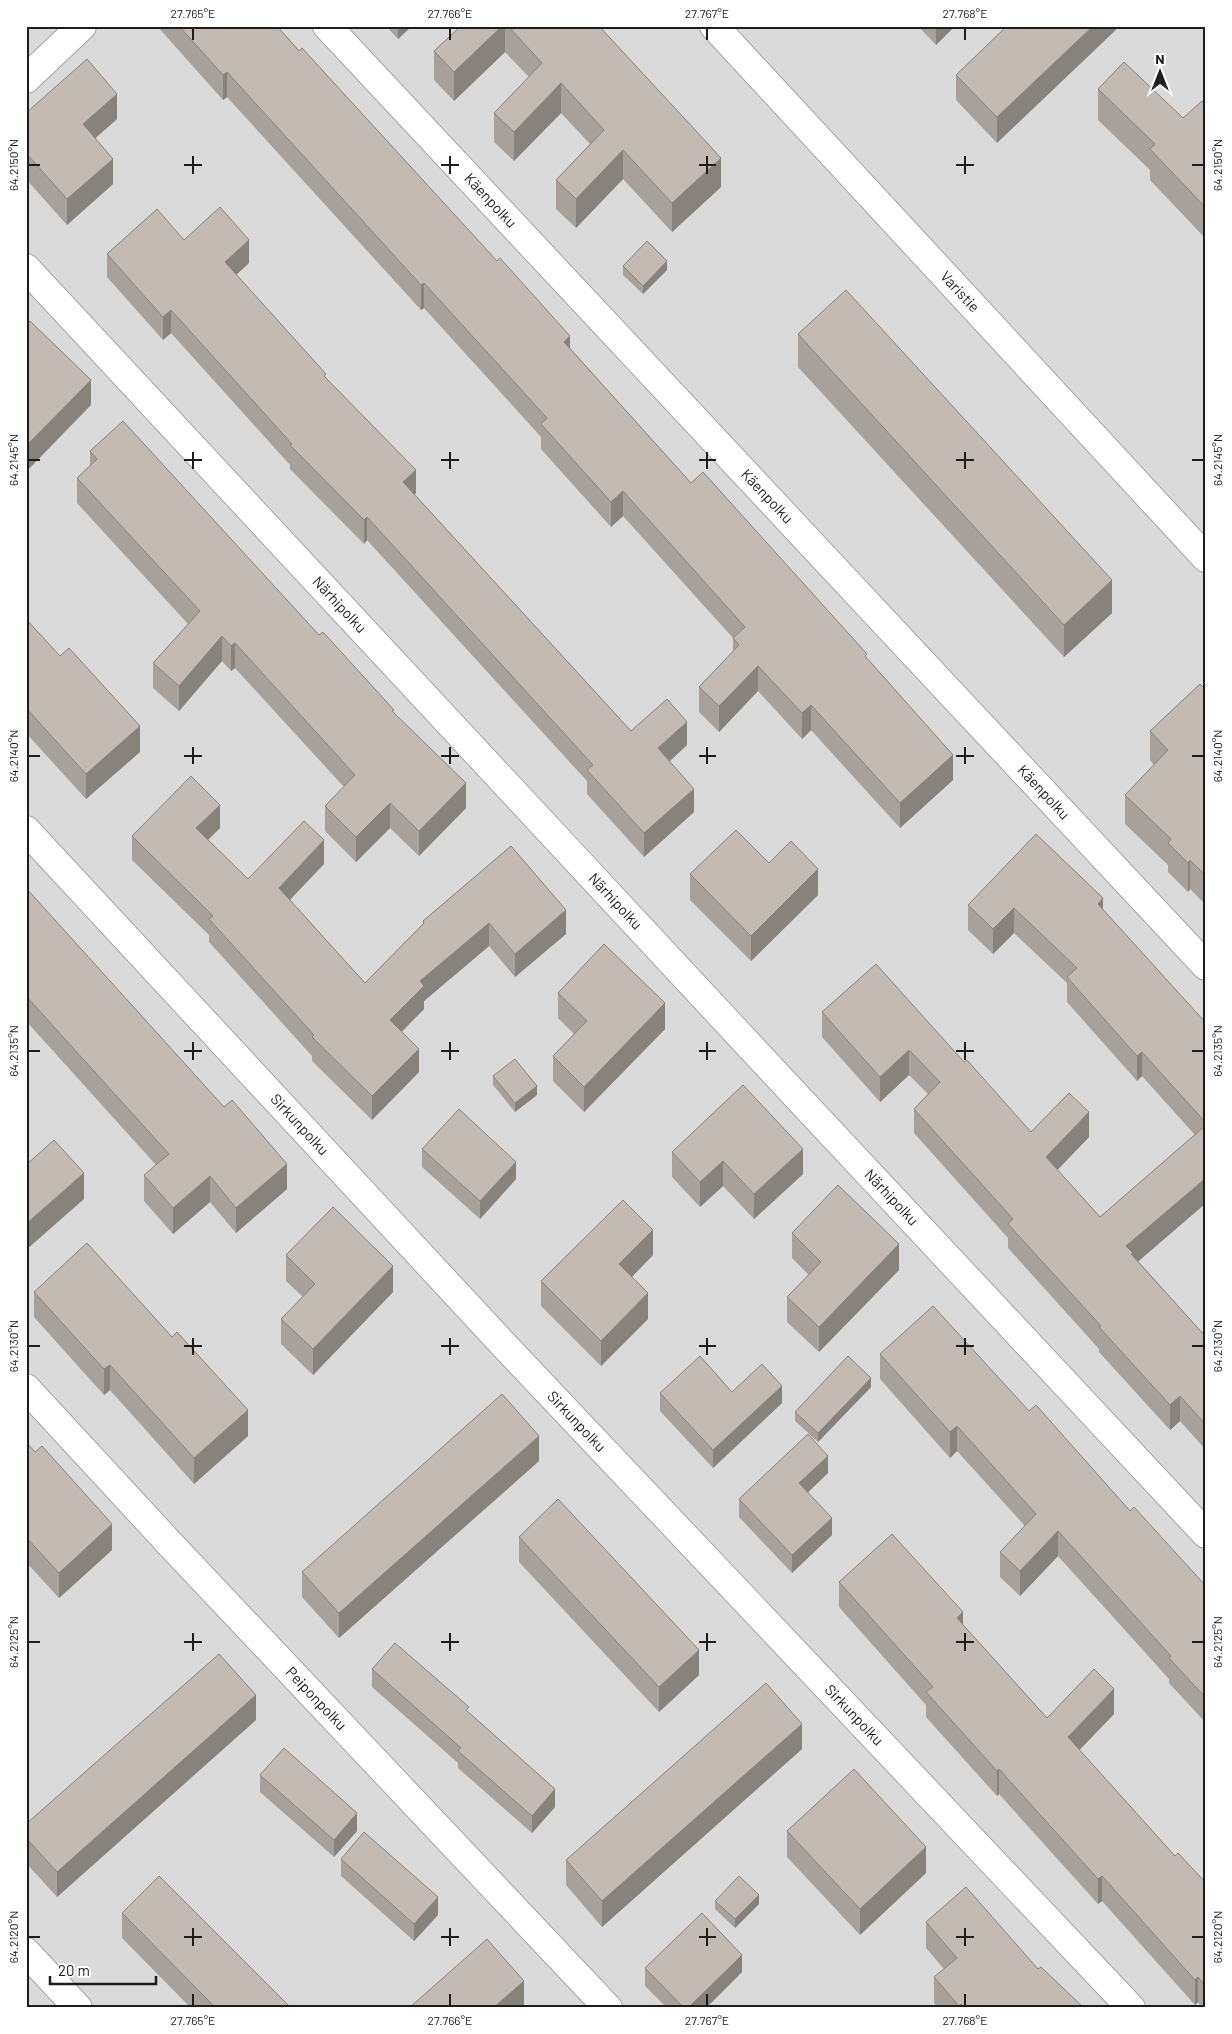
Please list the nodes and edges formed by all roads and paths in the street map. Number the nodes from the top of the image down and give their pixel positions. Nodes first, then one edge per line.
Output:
1 (82, 26) edge
2 (327, 26) edge
3 (714, 26) edge
4 (26, 79) edge
5 (26, 268) edge
6 (1206, 558) edge
7 (26, 830) edge
8 (1206, 966) edge
9 (26, 1388) edge
10 (1206, 1534) edge
11 (26, 1952) edge
12 (78, 2008) edge
13 (608, 2008) edge
14 (1131, 2008) edge

1 - 4 street
2 - 8 street, Käenpolku
3 - 6 street, Varistie
5 - 10 street, Närhipolku
7 - 14 street, Sirkunpolku
9 - 13 street, Peiponpolku
11 - 12 street

